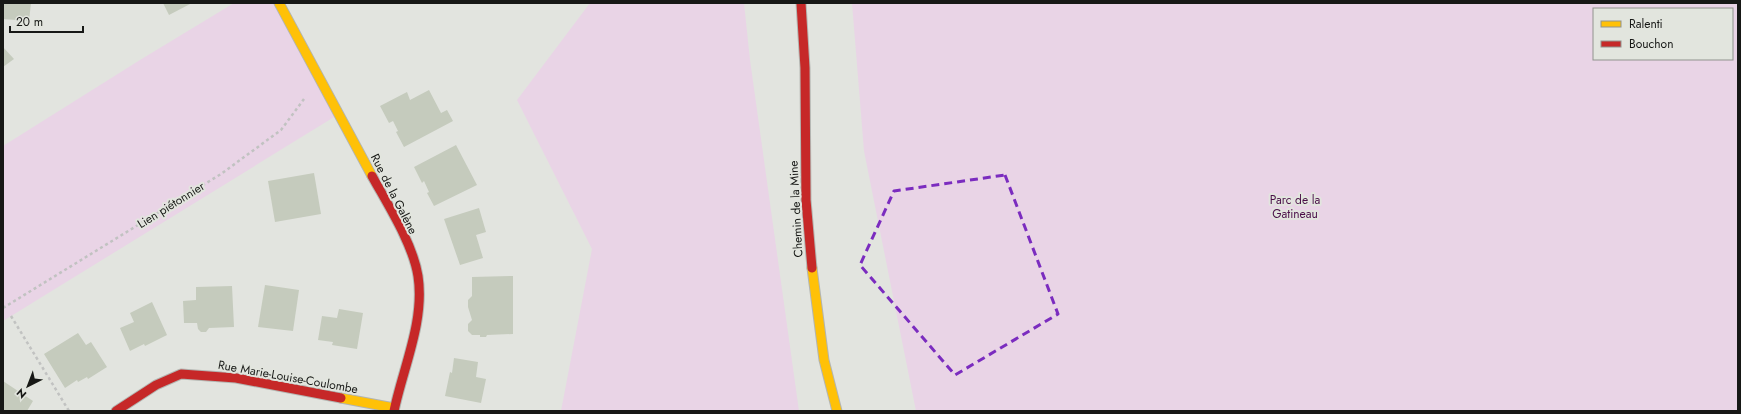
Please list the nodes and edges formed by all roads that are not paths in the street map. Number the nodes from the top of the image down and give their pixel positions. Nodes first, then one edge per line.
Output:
1 (280, 3) edge
2 (801, 3) edge
3 (394, 410) edge
4 (116, 411) edge
5 (837, 411) edge

1 - 3 street, Rue de la Galène
2 - 5 street, Chemin de la Mine
3 - 4 street, Rue Marie-Louise-Coulombe

